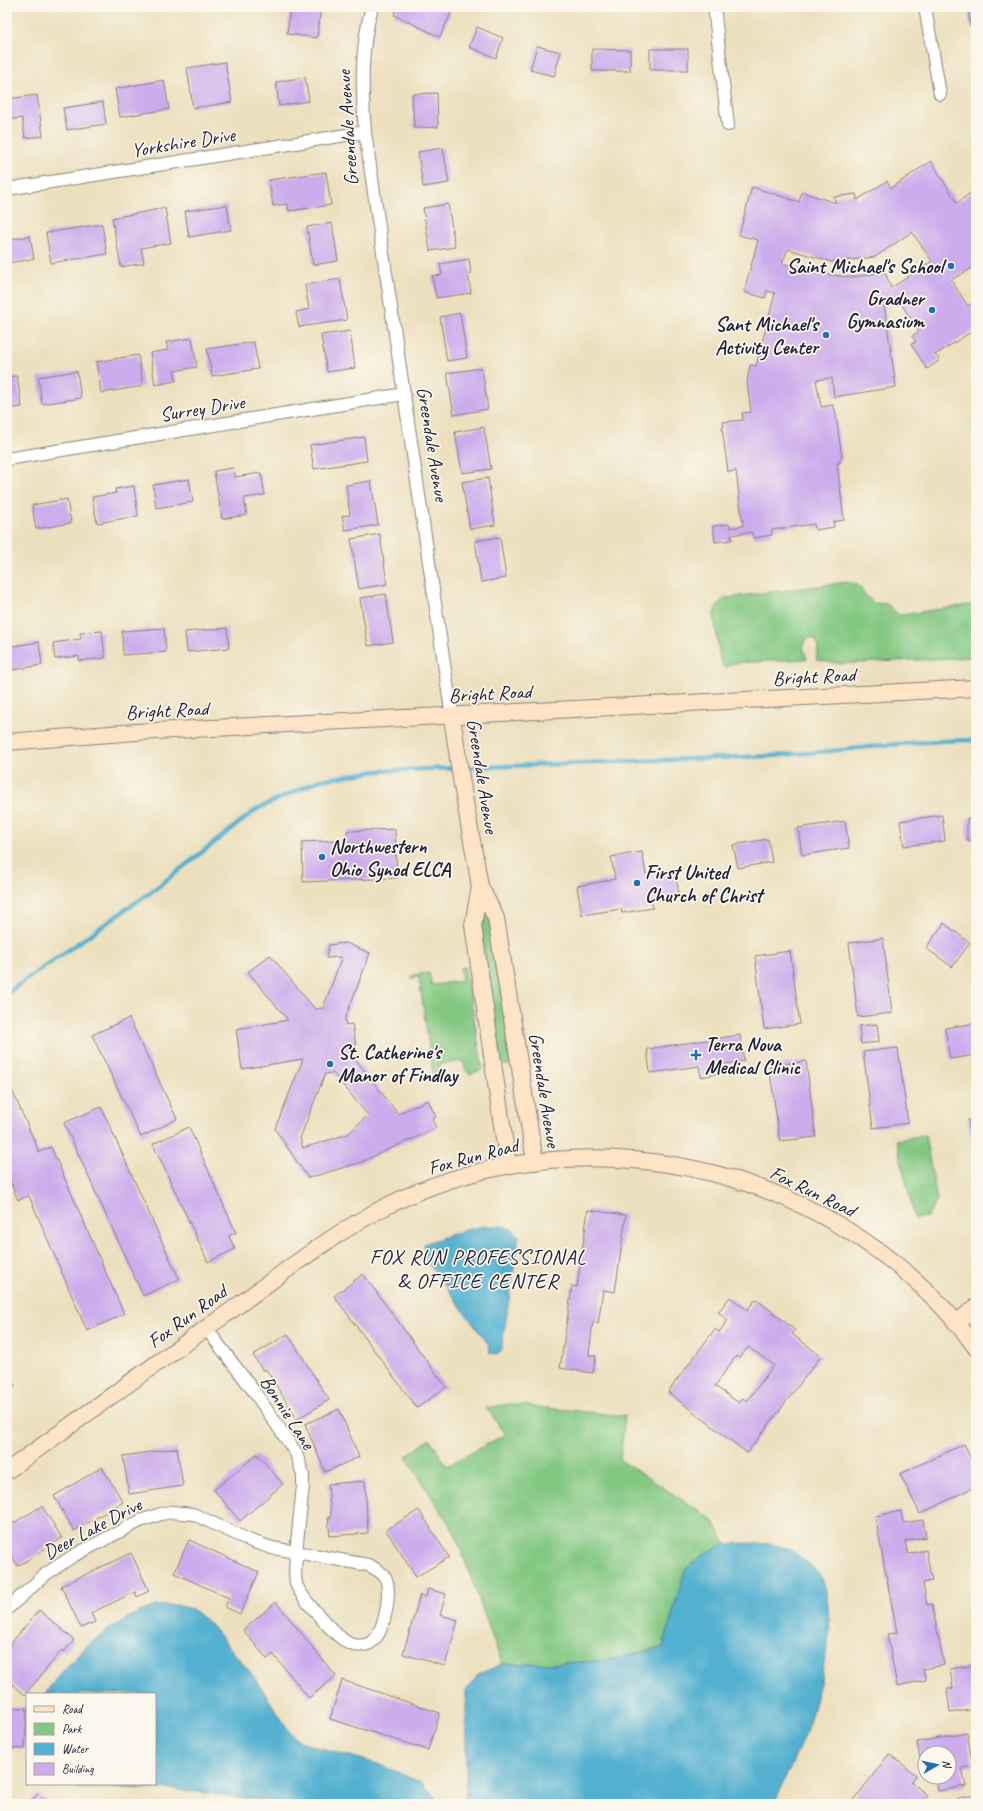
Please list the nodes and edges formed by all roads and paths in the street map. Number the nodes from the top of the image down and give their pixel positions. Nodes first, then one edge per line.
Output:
1 (372, 7) edge
2 (714, 7) edge
3 (925, 7) edge
4 (940, 94) dead end
5 (728, 125) dead end
6 (365, 132) junction
7 (7, 190) edge
8 (404, 394) junction
9 (7, 459) edge
10 (976, 688) edge
11 (452, 717) junction
12 (7, 742) edge
13 (480, 886) junction
14 (534, 1162) junction
15 (508, 1166) junction
16 (976, 1307) edge
17 (956, 1323) junction
18 (206, 1328) junction
19 (976, 1348) edge
20 (7, 1471) edge
21 (296, 1552) junction
22 (7, 1609) edge
23 (976, 1802) edge
24 (962, 1804) edge

1 - 6 street, Greendale Avenue
2 - 5 street
3 - 4 street
6 - 7 street, Yorkshire Drive
6 - 8 street, Greendale Avenue
8 - 9 street, Surrey Drive
8 - 11 street, Greendale Avenue
10 - 11 street, Bright Road
11 - 12 street, Bright Road
11 - 13 street, Greendale Avenue
13 - 14 street, Greendale Avenue
13 - 15 street, Greendale Avenue
14 - 15 street, Fox Run Road
14 - 17 street, Fox Run Road
15 - 18 street, Fox Run Road
16 - 17 street
17 - 19 street, Fox Run Road
18 - 20 street, Fox Run Road
18 - 21 street, Bonnie Lane
21 - 21 street, Bonnie Lane
21 - 22 street, Deer Lake Drive
23 - 24 street

